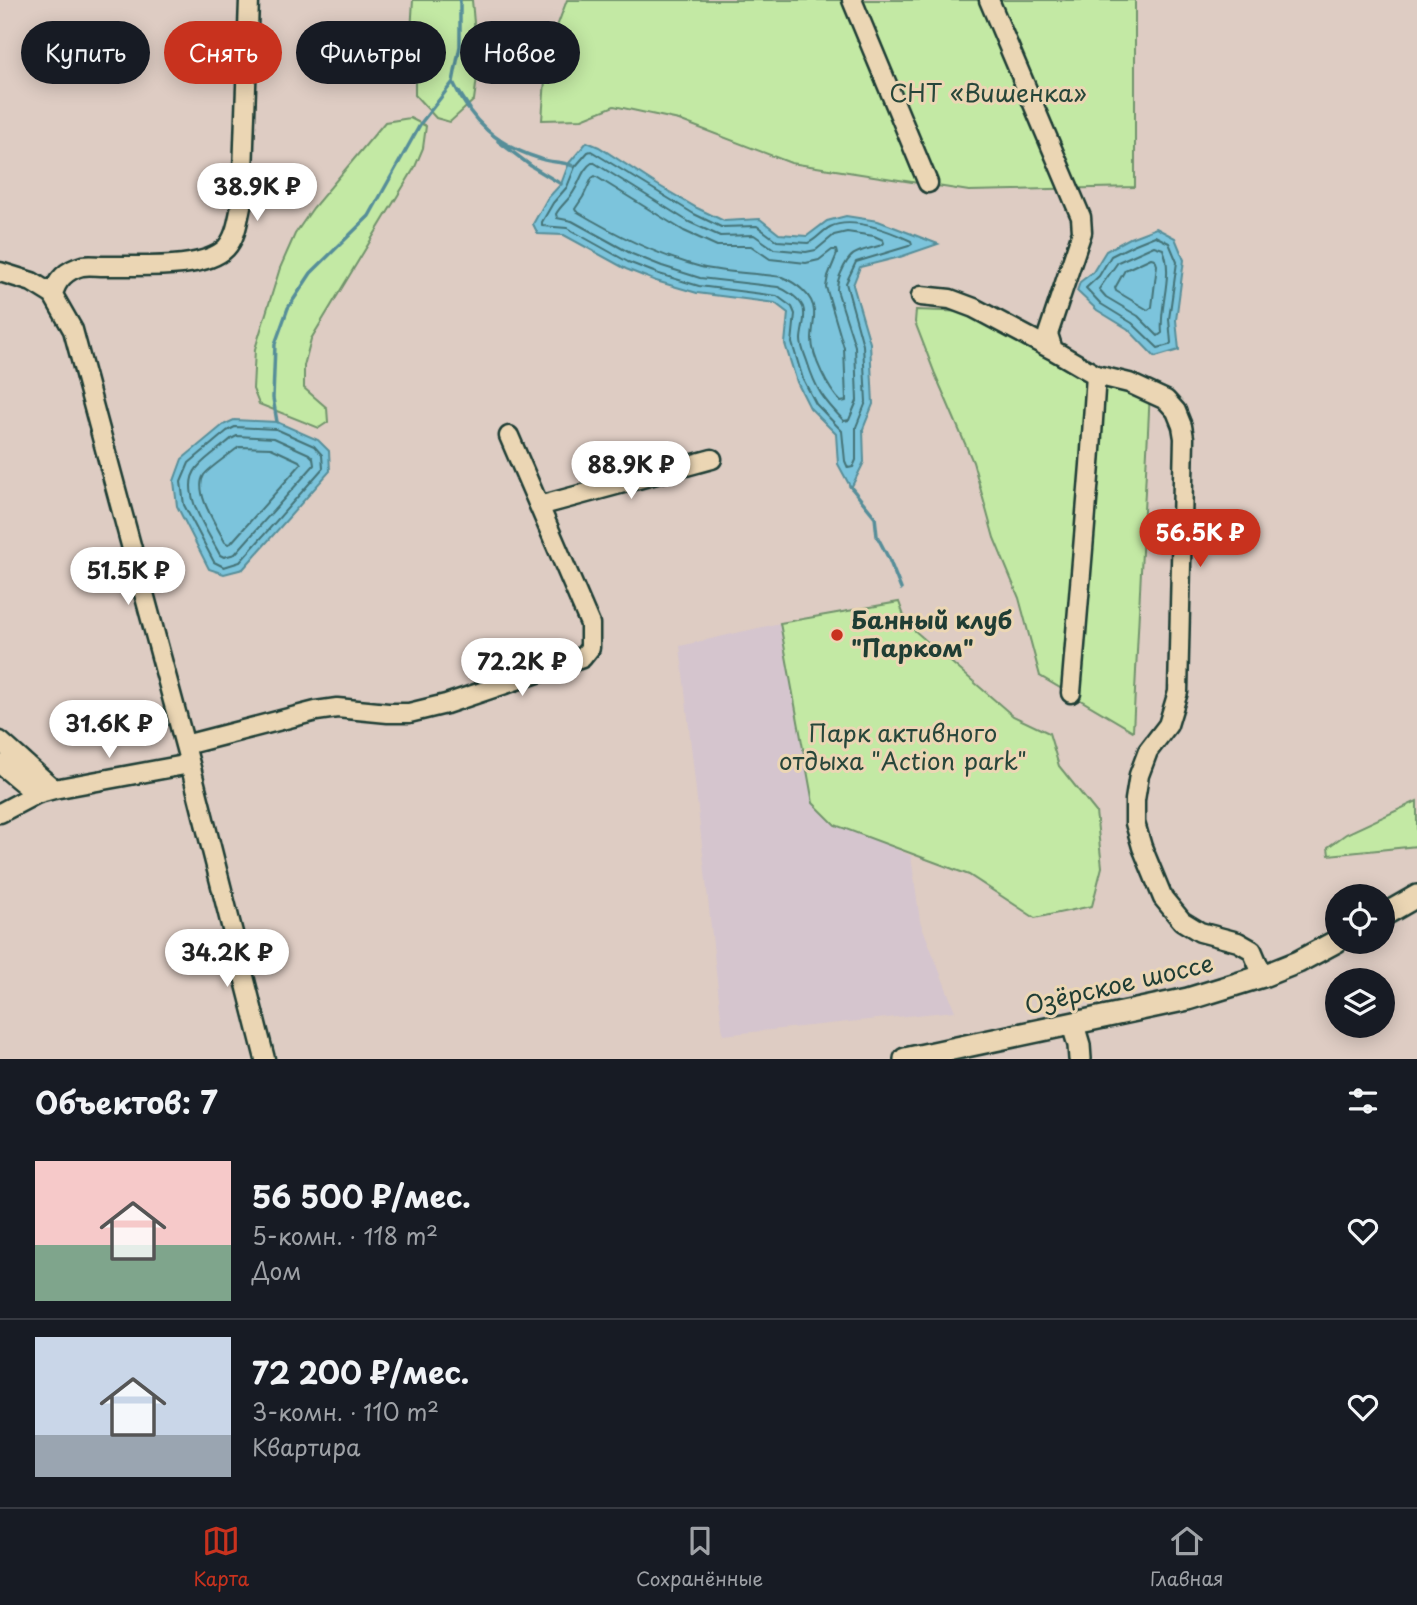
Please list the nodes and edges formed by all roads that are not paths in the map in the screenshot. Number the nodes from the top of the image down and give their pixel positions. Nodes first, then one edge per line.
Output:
1 (249, 0) edge
2 (852, 0) edge
3 (989, 0) edge
4 (928, 183) dead end
5 (0, 272) edge
6 (53, 295) junction
7 (921, 296) dead end
8 (1054, 350) junction
9 (1096, 375) junction
10 (509, 436) dead end
11 (712, 459) dead end
12 (539, 506) junction
13 (1071, 693) dead end
14 (0, 741) edge
15 (185, 745) junction
16 (0, 764) edge
17 (190, 764) junction
18 (45, 792) junction
19 (0, 813) edge
20 (1417, 896) edge
21 (1395, 909) edge
22 (1325, 947) edge
23 (1263, 976) junction
24 (1073, 1025) junction
25 (265, 1059) edge
26 (905, 1059) edge
27 (1080, 1059) edge

1 - 6 street
2 - 4 street
3 - 8 street
5 - 6 street
6 - 15 street
7 - 8 street
8 - 9 street
9 - 13 street
9 - 23 street
10 - 12 street
11 - 12 street
12 - 15 street
14 - 18 street
15 - 17 street
16 - 18 street
17 - 18 street
17 - 25 street
18 - 19 street
20 - 21 main road
22 - 23 main road, Озёрское шоссе
23 - 24 main road, Озёрское шоссе
24 - 26 main road, Озёрское шоссе
24 - 27 main road

